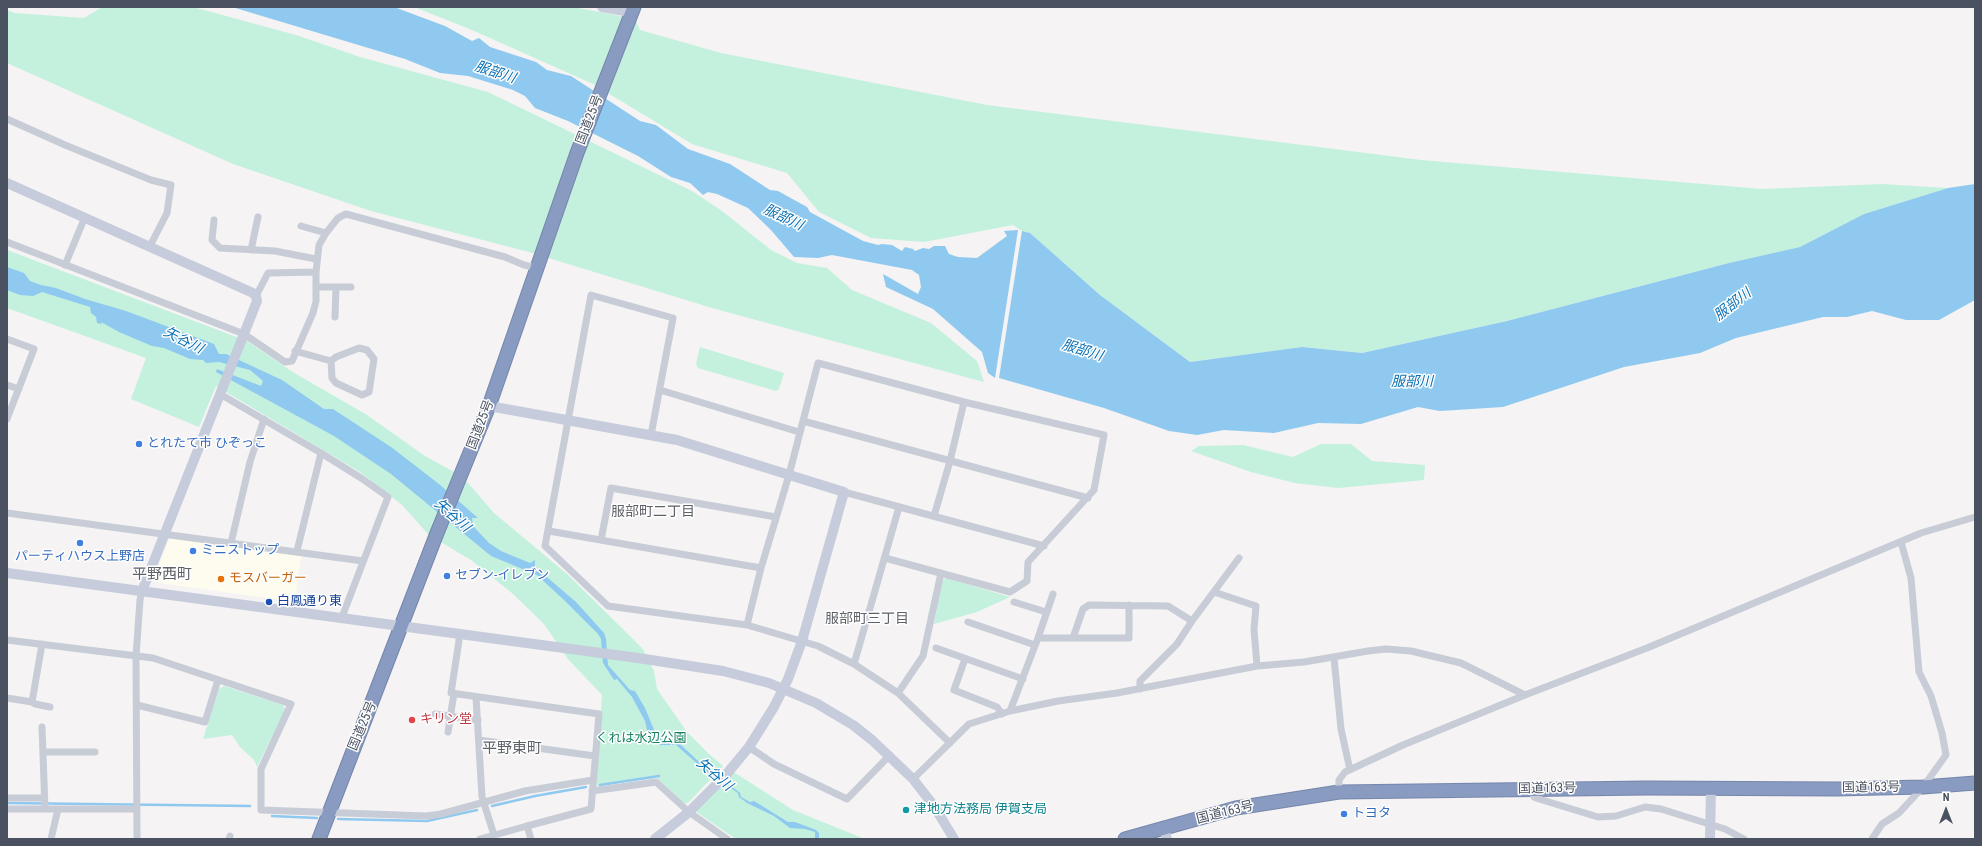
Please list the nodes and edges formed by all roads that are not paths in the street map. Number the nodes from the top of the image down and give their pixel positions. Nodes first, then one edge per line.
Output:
1 (602, 7) edge
2 (632, 10) edge
3 (7, 119) edge
4 (7, 183) edge
5 (85, 217) junction
6 (258, 217) dead end
7 (214, 220) dead end
8 (300, 226) dead end
9 (326, 233) junction
10 (7, 242) edge
11 (150, 246) junction
12 (251, 250) junction
13 (316, 259) junction
14 (65, 265) junction
15 (538, 266) junction
16 (316, 272) junction
17 (317, 287) junction
18 (336, 287) junction
19 (351, 287) dead end
20 (256, 296) junction
21 (335, 317) dead end
22 (244, 334) junction
23 (7, 339) edge
24 (295, 351) junction
25 (331, 361) junction
26 (7, 385) edge
27 (18, 389) junction
28 (660, 390) junction
29 (220, 394) junction
30 (964, 402) junction
31 (489, 406) junction
32 (7, 419) edge
33 (264, 419) junction
34 (568, 421) junction
35 (803, 421) junction
36 (799, 432) junction
37 (651, 435) junction
38 (321, 453) junction
39 (950, 461) junction
40 (788, 475) junction
41 (844, 492) junction
42 (1088, 498) junction
43 (899, 507) junction
44 (7, 513) edge
45 (934, 516) junction
46 (776, 517) junction
47 (1975, 517) edge
48 (548, 531) junction
49 (164, 533) junction
50 (601, 540) junction
51 (231, 542) junction
52 (1901, 542) junction
53 (1044, 546) junction
54 (297, 551) junction
55 (885, 558) junction
56 (1238, 558) dead end
57 (363, 561) junction
58 (761, 568) junction
59 (7, 573) edge
60 (941, 573) junction
61 (142, 590) junction
62 (1214, 592) junction
63 (1053, 594) dead end
64 (1014, 602) dead end
65 (1129, 605) junction
66 (1046, 612) junction
67 (342, 617) junction
68 (1192, 621) junction
69 (968, 622) dead end
70 (747, 625) junction
71 (403, 626) junction
72 (460, 634) junction
73 (1073, 638) junction
74 (7, 640) edge
75 (802, 641) junction
76 (1036, 641) junction
77 (42, 644) junction
78 (936, 648) dead end
79 (136, 656) junction
80 (1334, 658) junction
81 (965, 659) junction
82 (854, 664) junction
83 (1257, 666) junction
84 (1023, 679) junction
85 (218, 680) junction
86 (783, 687) junction
87 (1140, 689) junction
88 (454, 693) junction
89 (898, 693) junction
90 (1525, 695) junction
91 (476, 697) junction
92 (7, 698) edge
93 (32, 702) junction
94 (137, 705) junction
95 (50, 708) dead end
96 (1010, 711) junction
97 (435, 714) dead end
98 (1002, 714) junction
99 (451, 716) junction
100 (478, 720) junction
101 (42, 728) dead end
102 (448, 732) dead end
103 (479, 740) junction
104 (950, 743) junction
105 (748, 747) junction
106 (43, 752) junction
107 (94, 752) dead end
108 (890, 755) junction
109 (595, 756) junction
110 (1350, 770) junction
111 (913, 779) junction
112 (593, 780) junction
113 (1975, 783) edge
114 (1923, 787) junction
115 (1710, 788) junction
116 (1531, 789) junction
117 (592, 791) junction
118 (1339, 792) junction
119 (7, 798) edge
120 (44, 798) junction
121 (484, 803) junction
122 (137, 806) junction
123 (7, 809) edge
124 (45, 809) junction
125 (58, 809) junction
126 (691, 810) junction
127 (329, 812) junction
128 (1710, 824) junction
129 (527, 826) junction
130 (1166, 834) edge
131 (494, 835) junction
132 (51, 839) edge
133 (137, 839) edge
134 (319, 839) edge
135 (480, 839) edge
136 (531, 839) edge
137 (655, 839) edge
138 (727, 839) edge
139 (954, 839) edge
140 (1125, 839) edge
141 (1710, 839) edge
142 (1744, 839) edge
143 (1872, 839) edge

1 - 2 street
2 - 15 highway, 国道25号
3 - 11 street
4 - 5 street
5 - 11 street
5 - 14 street
6 - 12 street
7 - 12 street
8 - 9 street
9 - 13 street
9 - 15 street
10 - 14 street
11 - 20 street
12 - 13 street
13 - 16 street
14 - 22 street
15 - 31 highway, 国道25号
16 - 17 street
16 - 20 street
17 - 18 street
17 - 24 street
18 - 19 street
18 - 21 street
20 - 22 street
22 - 24 street
22 - 29 street
23 - 27 street
24 - 25 street
25 - 25 street
26 - 27 street
27 - 32 street
28 - 34 street
28 - 36 street
28 - 37 street
29 - 33 street
29 - 49 street
30 - 35 street
30 - 39 street
30 - 42 street
31 - 34 street
31 - 71 highway, 国道25号
33 - 38 street
33 - 51 street
34 - 37 street
34 - 48 street
35 - 36 street
35 - 39 street
36 - 40 street
37 - 40 street
38 - 54 street
38 - 57 street
39 - 42 street
39 - 45 street
40 - 41 street
40 - 46 street
41 - 43 street
41 - 75 street
42 - 53 street
43 - 45 street
43 - 55 street
44 - 49 street
45 - 53 street
46 - 50 street
46 - 58 street
47 - 52 street
48 - 50 street
48 - 70 street
49 - 51 street
49 - 61 street
50 - 58 street
51 - 54 street
52 - 90 street
52 - 114 street
53 - 60 street
54 - 57 street
55 - 60 street
55 - 82 street
56 - 62 street
57 - 67 street
58 - 70 street
59 - 61 street
60 - 89 street
61 - 67 street
61 - 79 street
62 - 68 street
62 - 83 street
63 - 66 street
64 - 66 street
65 - 68 street
65 - 73 street
65 - 73 street
66 - 76 street
67 - 71 street
68 - 87 street
69 - 76 street
70 - 75 street
71 - 72 street
71 - 127 highway, 国道25号
72 - 86 street
72 - 88 street
73 - 76 street
74 - 77 street
75 - 82 street
75 - 86 street
76 - 84 street
77 - 79 street
77 - 93 street
78 - 81 street
79 - 85 street
79 - 94 street
80 - 83 street
80 - 90 street
80 - 110 street
81 - 84 street
81 - 98 street
82 - 89 street
83 - 87 street
84 - 96 street
85 - 94 street
85 - 127 street
86 - 105 street
86 - 108 street
87 - 96 street
88 - 91 street
88 - 99 street
89 - 104 street
90 - 110 street
91 - 100 street
91 - 109 street
92 - 93 street
93 - 95 street
94 - 122 street
96 - 98 street
97 - 99 street
98 - 104 street
99 - 100 street
99 - 102 street
100 - 103 street
101 - 106 street
103 - 109 street
103 - 121 street
104 - 111 street
105 - 108 street
105 - 126 street
106 - 107 street
106 - 120 street
108 - 111 street
109 - 112 street
110 - 118 street
111 - 139 street
112 - 117 street
112 - 121 street
113 - 114 highway, 国道163号
114 - 115 highway, 国道163号
114 - 143 street
115 - 116 highway, 国道163号
115 - 128 street
116 - 118 highway, 国道163号
116 - 128 street
117 - 126 street
117 - 129 street
118 - 130 highway, 国道163号
119 - 120 street
120 - 124 street
121 - 127 street
121 - 131 street
122 - 125 street
122 - 133 street
123 - 124 street
124 - 125 street
125 - 132 street
126 - 137 street
126 - 138 street
127 - 134 highway, 国道25号
128 - 141 street
128 - 142 street
129 - 131 street
129 - 136 street
130 - 140 highway, 国道163号
131 - 135 street

